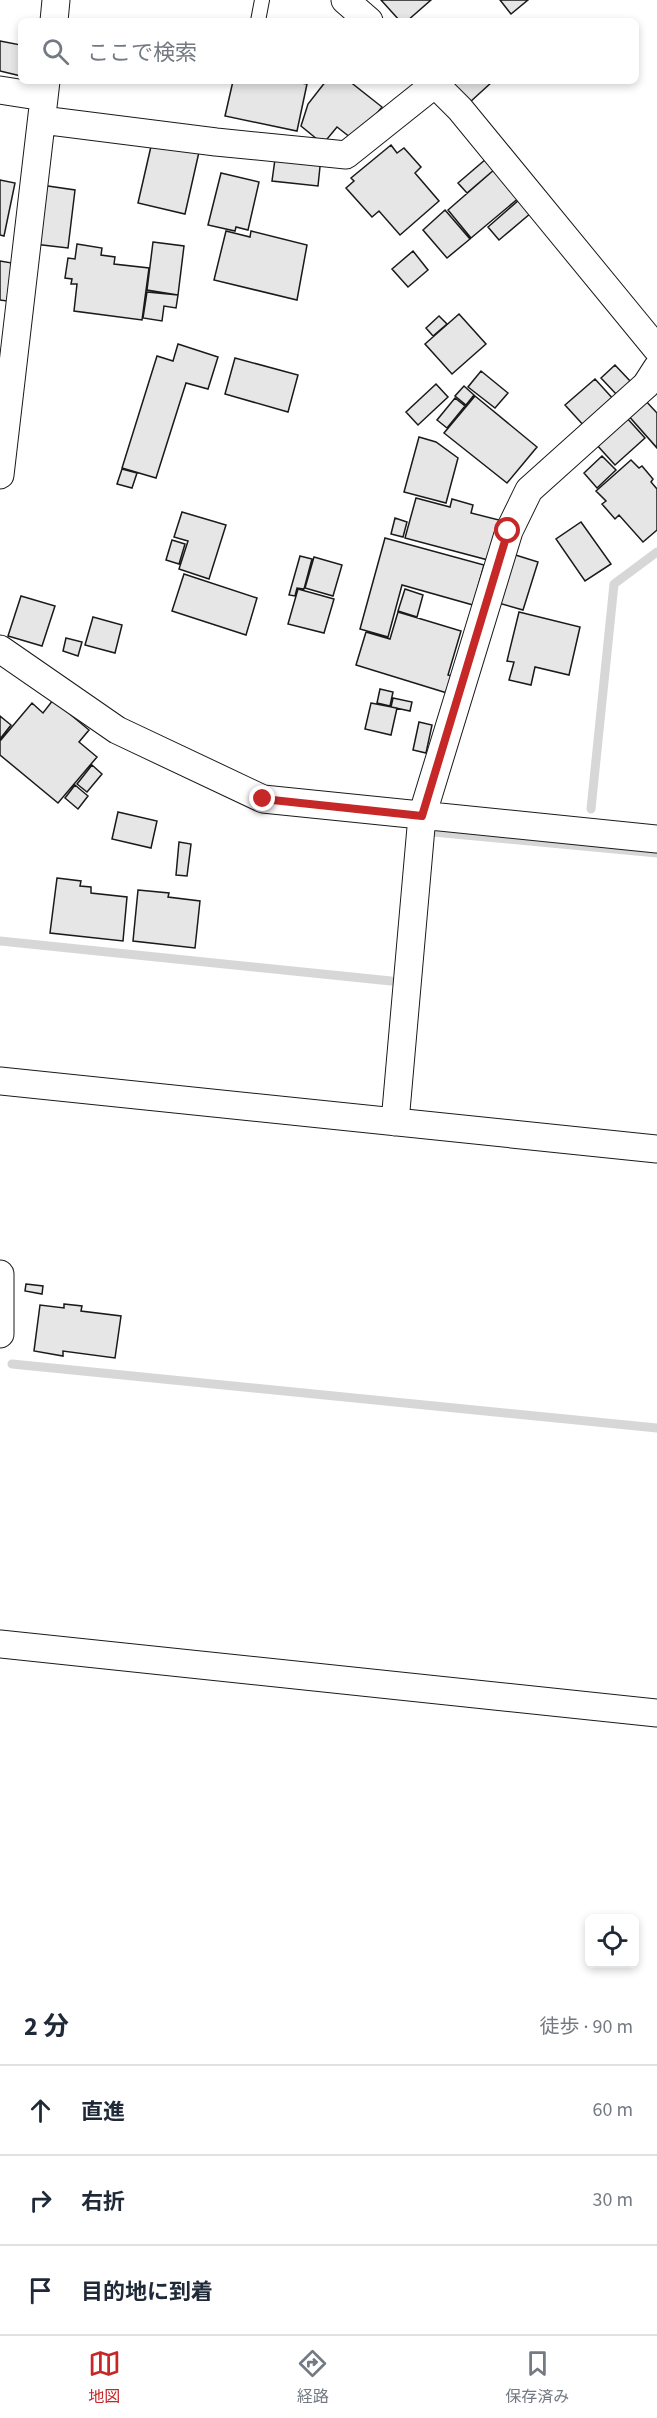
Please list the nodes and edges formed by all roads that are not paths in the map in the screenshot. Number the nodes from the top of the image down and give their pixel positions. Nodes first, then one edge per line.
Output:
1 (56, 0) edge
2 (262, 0) edge
3 (345, 0) edge
4 (54, 18) edge
5 (259, 18) edge
6 (366, 18) edge
7 (432, 84) edge
8 (436, 84) edge
9 (0, 90) edge
10 (44, 99) edge
11 (657, 349) edge
12 (657, 368) edge
13 (0, 475) edge
14 (0, 649) edge
15 (422, 816) junction
16 (657, 839) edge
17 (0, 1082) edge
18 (395, 1122) junction
19 (657, 1149) edge
20 (0, 1274) edge
21 (0, 1334) edge
22 (0, 1644) edge
23 (657, 1713) edge

1 - 4 street
2 - 5 lane
3 - 6 street
7 - 10 street
8 - 11 street
9 - 10 street
10 - 13 street
12 - 15 street
14 - 15 street
15 - 16 street
15 - 18 street
17 - 18 street
18 - 19 street
20 - 21 street
22 - 23 street

